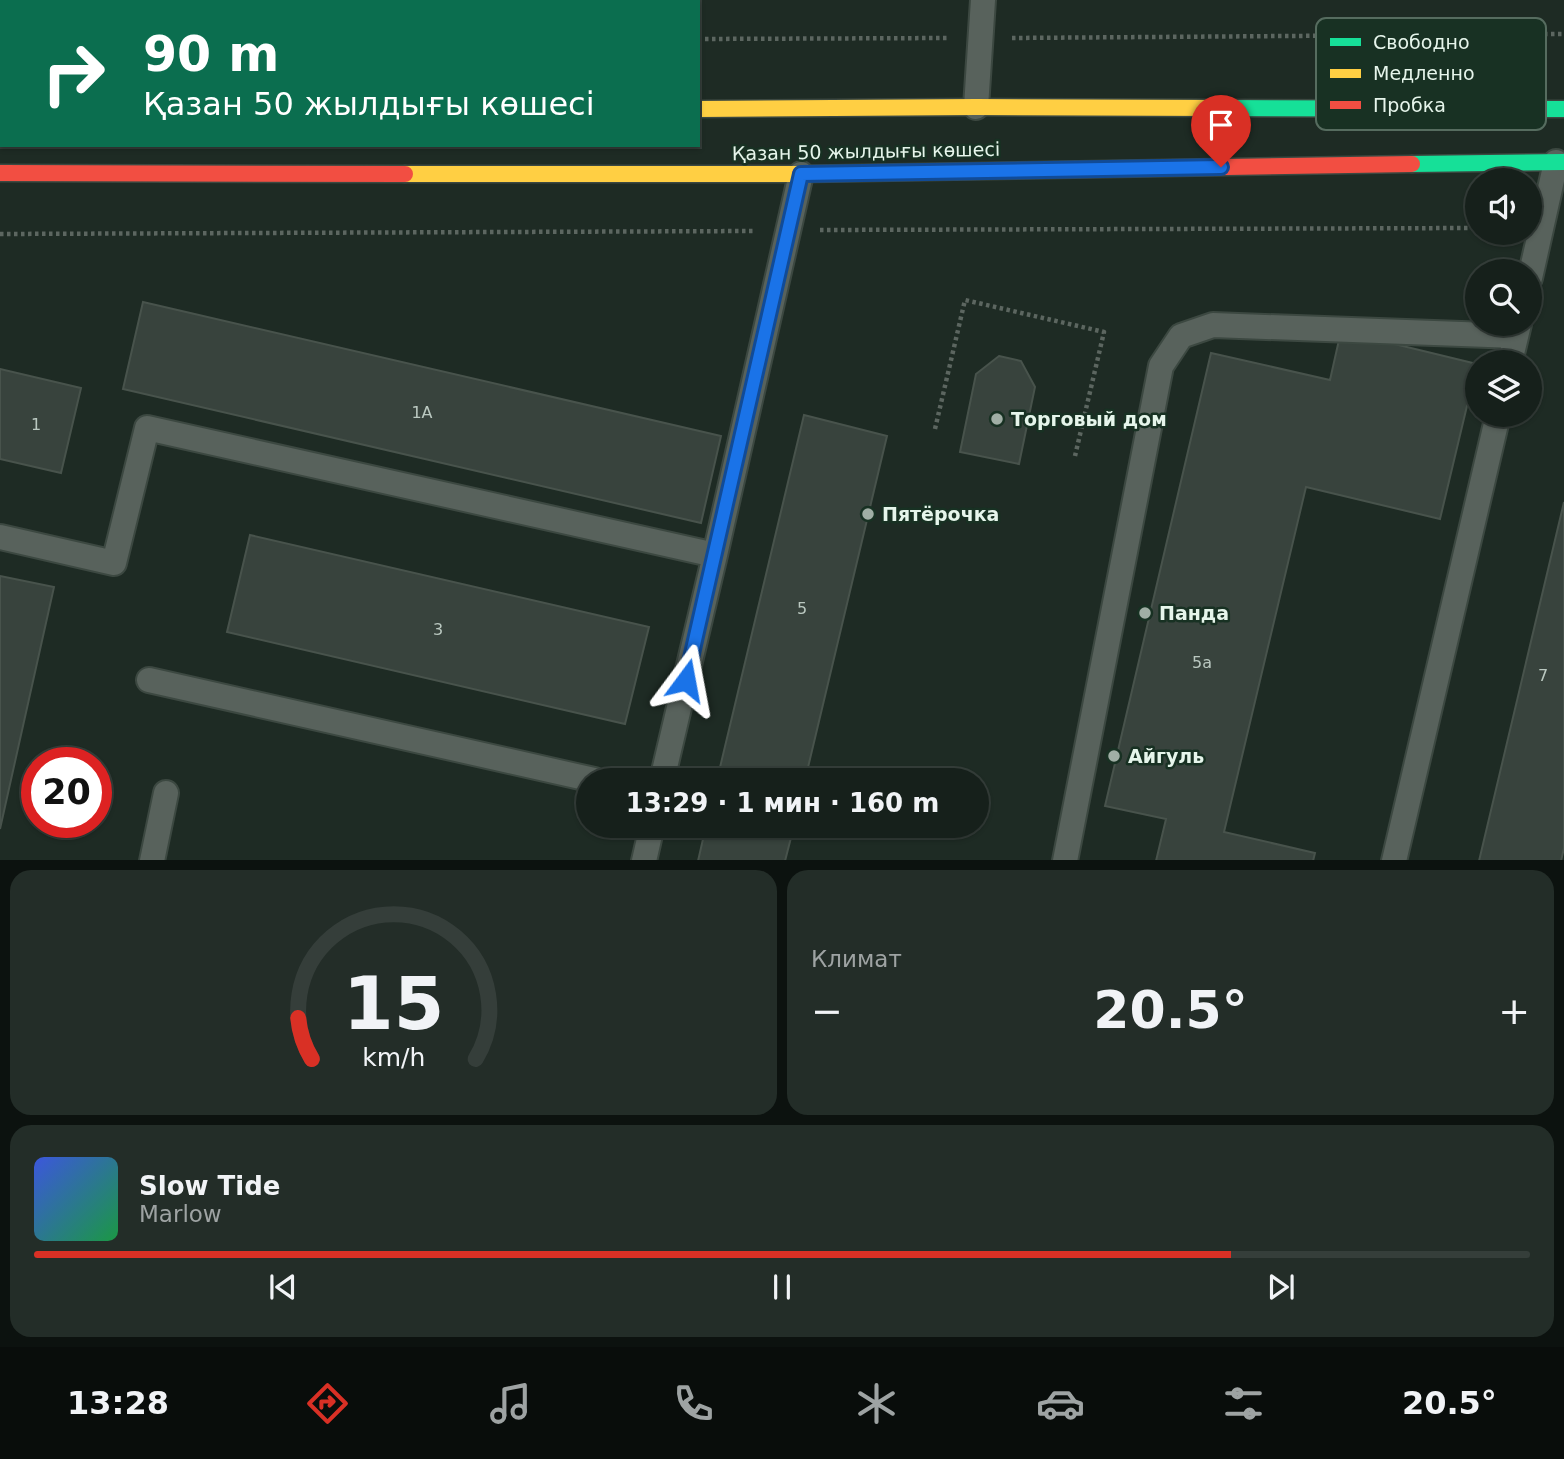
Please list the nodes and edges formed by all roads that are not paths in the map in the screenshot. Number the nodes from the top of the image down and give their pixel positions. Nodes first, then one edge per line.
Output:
1 (983, 0) edge
2 (976, 107) junction
3 (1316, 108) edge
4 (700, 109) edge
5 (1546, 109) edge
6 (1564, 109) edge
7 (627, 155) dead end
8 (1560, 162) edge
9 (0, 173) edge
10 (627, 174) junction
11 (801, 174) junction
12 (1535, 259) edge
13 (1465, 329) edge
14 (1495, 427) edge
15 (0, 537) edge
16 (715, 555) junction
17 (149, 680) dead end
18 (665, 768) edge
19 (576, 776) edge
20 (166, 793) dead end
21 (649, 838) edge
22 (152, 860) edge
23 (644, 860) edge
24 (1065, 860) edge
25 (1394, 860) edge

1 - 2 lane
2 - 3 street
2 - 4 street
5 - 6 street
7 - 10 street
8 - 11 street, Қазан 50 жылдығы көшесі
8 - 12 lane
9 - 10 street, Қазан 50 жылдығы көшесі
10 - 11 street, Қазан 50 жылдығы көшесі
11 - 16 lane
13 - 24 lane
14 - 25 lane
15 - 16 lane
16 - 18 lane
17 - 19 lane
20 - 22 lane
21 - 23 lane

